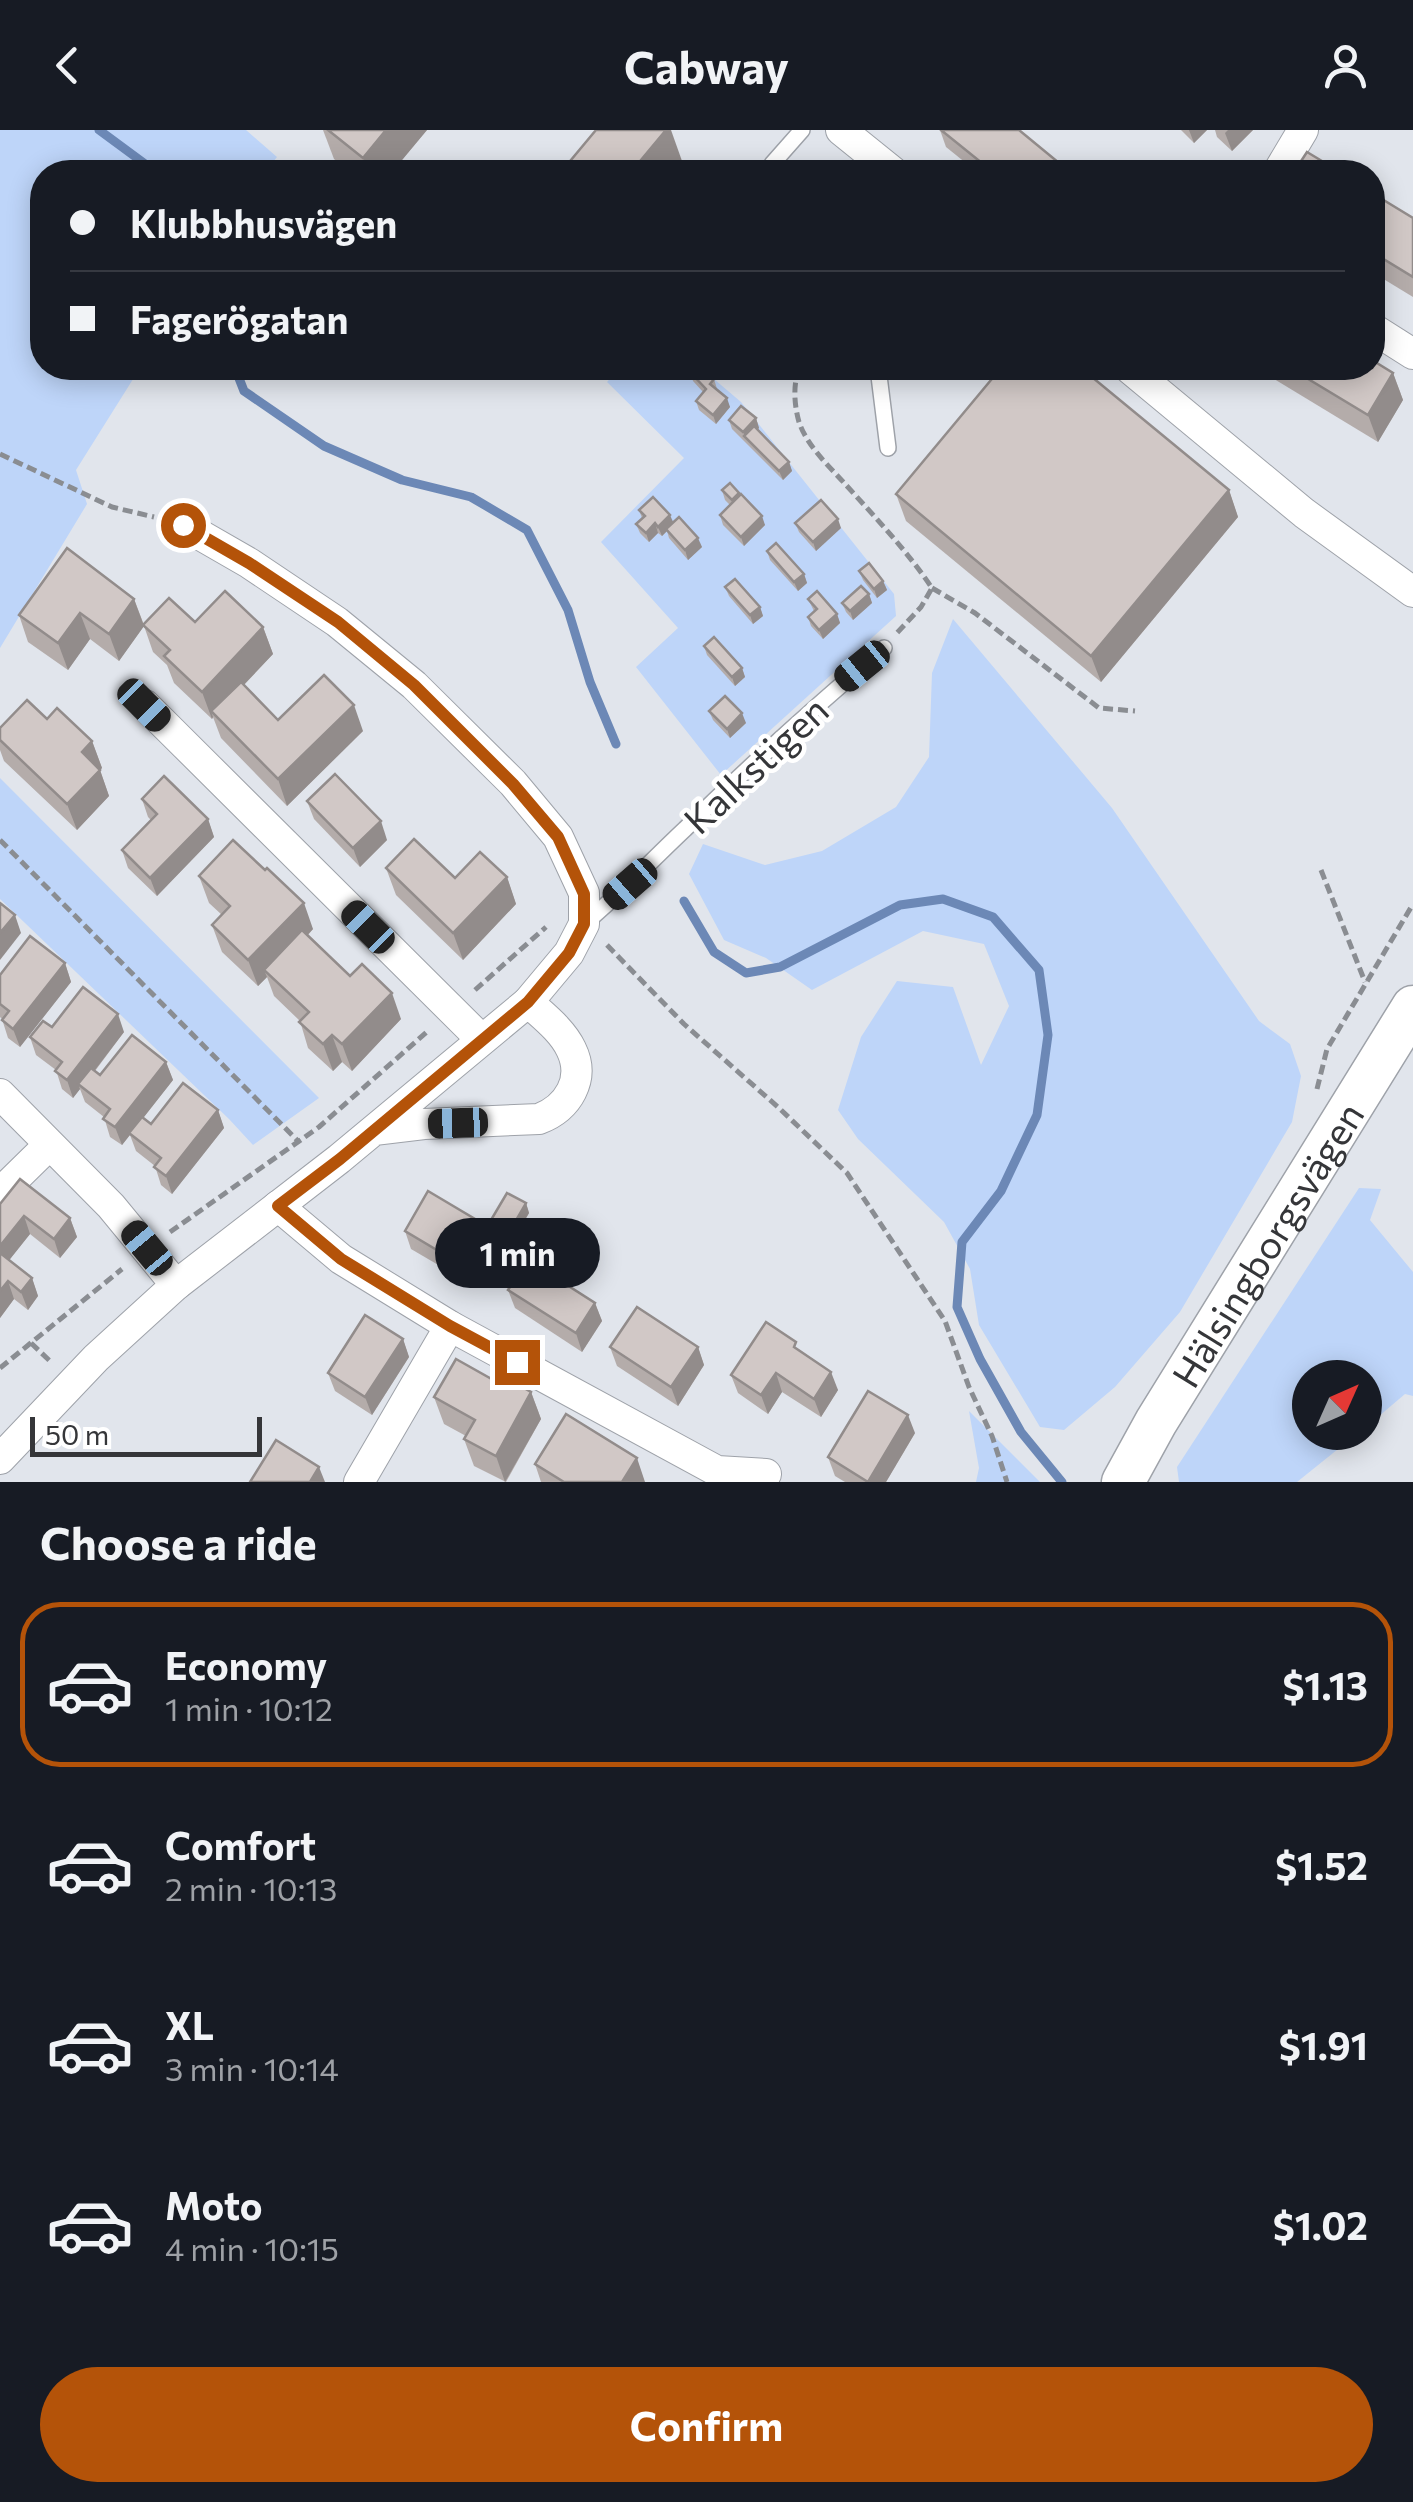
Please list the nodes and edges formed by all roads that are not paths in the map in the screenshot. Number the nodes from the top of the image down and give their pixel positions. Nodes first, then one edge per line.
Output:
1 (802, 130) edge
2 (842, 130) edge
3 (1303, 130) edge
4 (776, 160) edge
5 (878, 160) edge
6 (1285, 160) edge
7 (1385, 336) edge
8 (1413, 354) edge
9 (880, 380) edge
10 (1161, 380) edge
11 (888, 448) dead end
12 (183, 525) road end
13 (1413, 592) edge
14 (884, 648) road end
15 (144, 705) dead end
16 (584, 909) junction
17 (528, 1002) junction
18 (1413, 1007) edge
19 (481, 1039) junction
20 (0, 1094) edge
21 (374, 1130) junction
22 (50, 1144) junction
23 (0, 1193) edge
24 (278, 1206) junction
25 (176, 1285) junction
26 (450, 1326) junction
27 (0, 1460) edge
28 (766, 1474) dead end
29 (358, 1482) edge
30 (1123, 1482) edge

1 - 4 lane
2 - 5 street
3 - 6 street
7 - 8 street
9 - 11 lane
10 - 13 street
12 - 16 street
14 - 16 lane, Kalkstigen
15 - 19 street
16 - 17 street
17 - 19 street
17 - 21 street
18 - 30 main road, Hälsingborgsvägen
19 - 21 street
20 - 22 street
21 - 24 street
22 - 23 street
22 - 25 street
24 - 25 street
24 - 26 street
25 - 27 street
26 - 28 street
26 - 29 street

